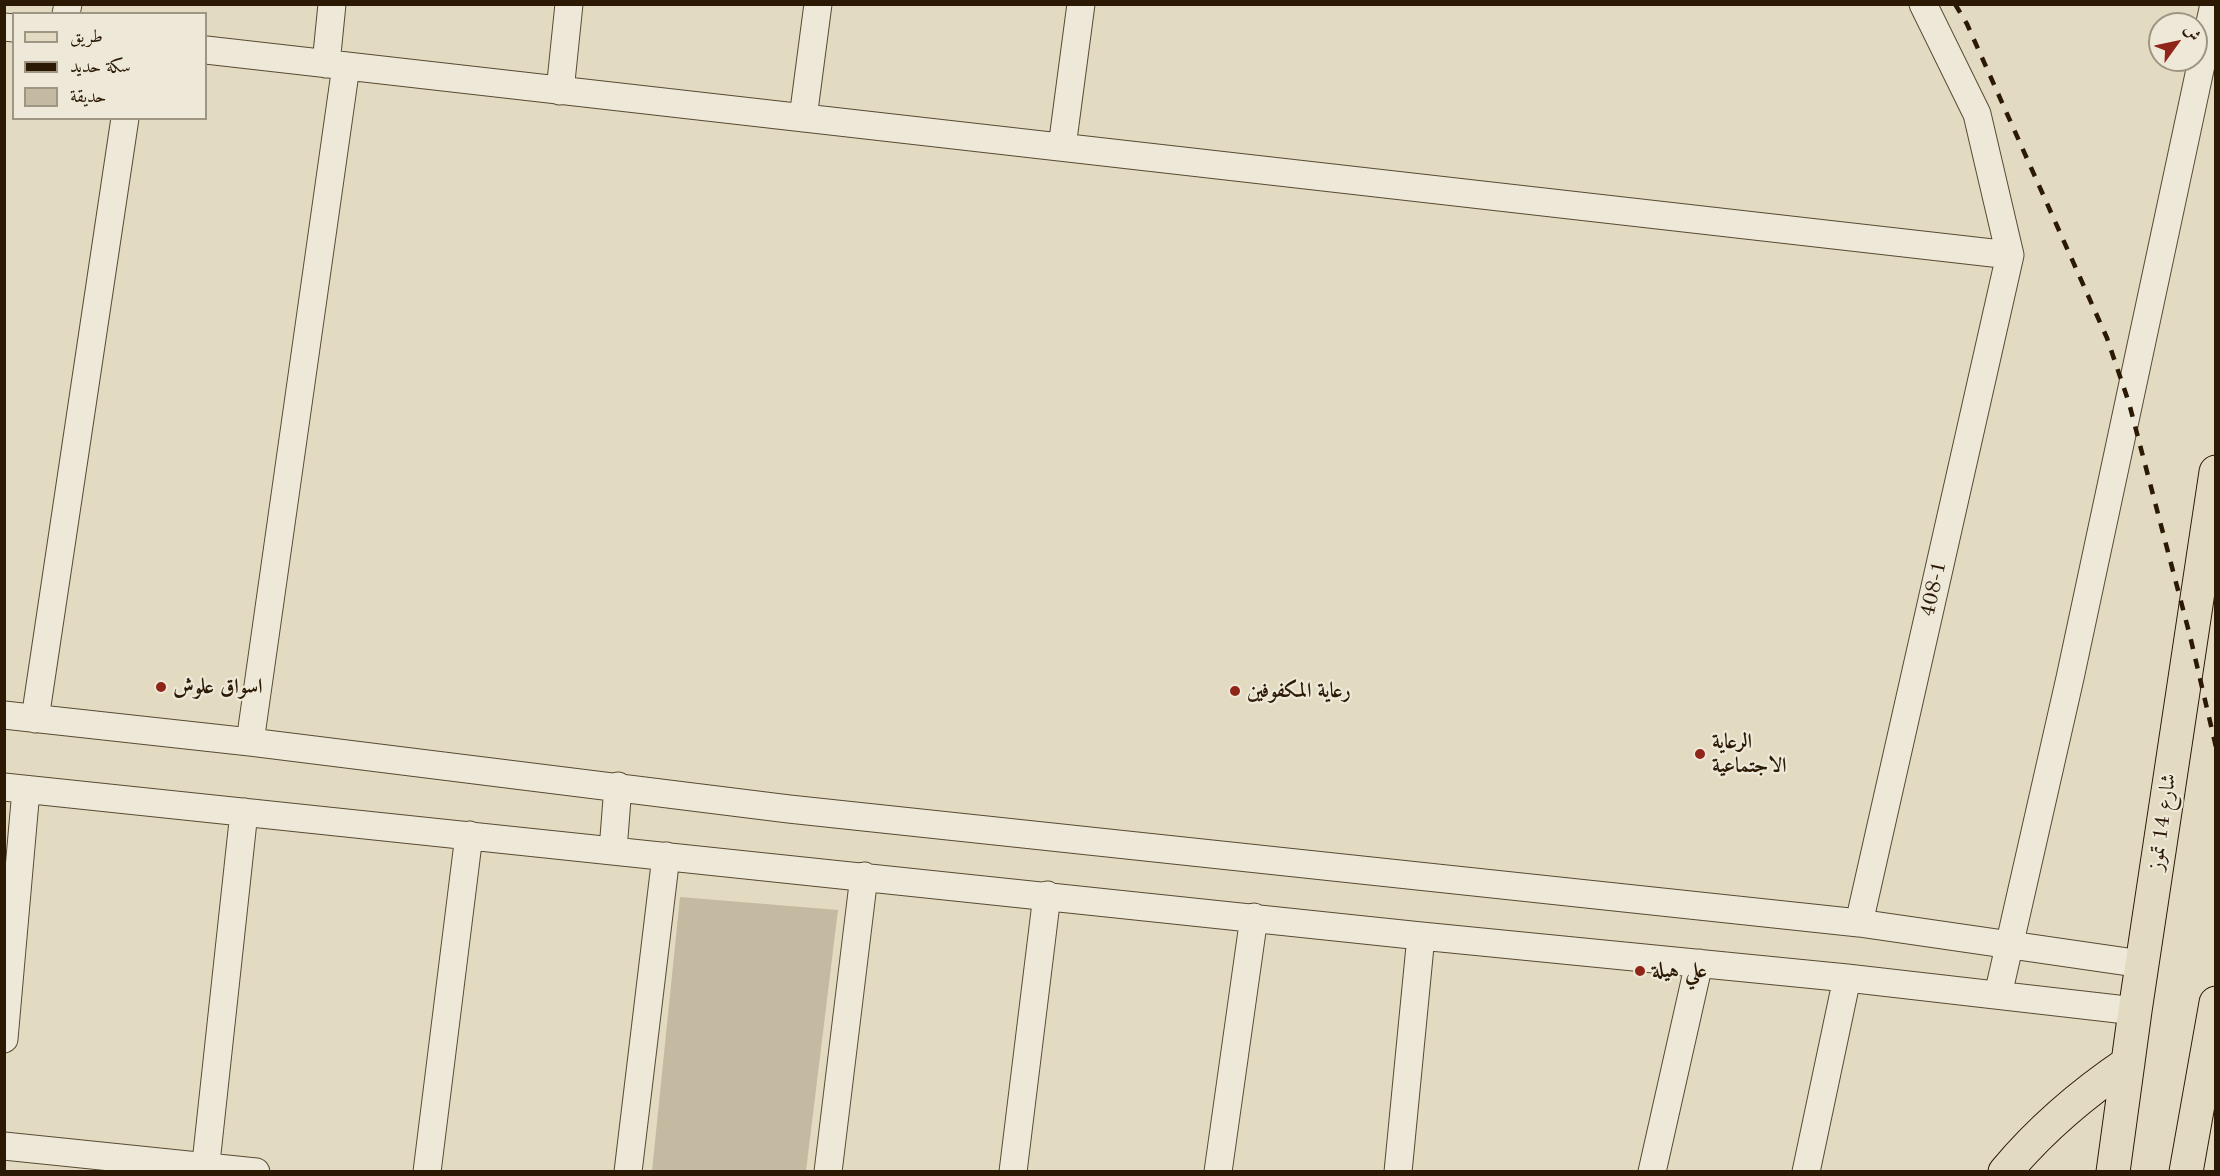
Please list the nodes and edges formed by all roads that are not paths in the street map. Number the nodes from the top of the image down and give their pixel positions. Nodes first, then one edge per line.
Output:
1 (332, 4) edge
2 (569, 4) edge
3 (818, 4) edge
4 (1081, 4) edge
5 (1923, 4) edge
6 (2214, 4) edge
7 (207, 50) edge
8 (336, 65) junction
9 (560, 91) junction
10 (803, 118) junction
11 (125, 120) edge
12 (1062, 147) junction
13 (2010, 255) junction
14 (2216, 472) edge
15 (4, 715) edge
16 (35, 719) junction
17 (250, 742) junction
18 (618, 786) junction
19 (15, 788) edge
20 (244, 812) junction
21 (469, 835) junction
22 (613, 850) junction
23 (666, 856) junction
24 (864, 876) junction
25 (1047, 895) junction
26 (1254, 917) junction
27 (1859, 923) junction
28 (1421, 936) junction
29 (2010, 945) junction
30 (1699, 963) junction
31 (2142, 964) junction
32 (1847, 978) junction
33 (1998, 995) junction
34 (2216, 1003) edge
35 (2134, 1011) junction
36 (4, 1039) edge
37 (2128, 1063) junction
38 (4, 1146) edge
39 (2012, 1167) edge
40 (206, 1169) edge
41 (255, 1172) edge
42 (427, 1172) edge
43 (628, 1172) edge
44 (828, 1172) edge
45 (1012, 1172) edge
46 (1218, 1172) edge
47 (1398, 1172) edge
48 (1652, 1172) edge
49 (1806, 1172) edge
50 (2113, 1172) edge
51 (2186, 1172) edge

1 - 8 street
2 - 9 street
3 - 10 street
4 - 12 street
5 - 13 street
6 - 29 street
7 - 8 street
8 - 9 street
8 - 17 street
9 - 10 street
10 - 12 street
11 - 16 street
12 - 13 street
13 - 27 street, 408-1
14 - 31 main road, شارع 14 تموز
15 - 16 street
16 - 17 street
17 - 18 street
18 - 22 street
18 - 27 street
19 - 20 street
19 - 36 street
20 - 21 street
20 - 40 street
21 - 22 street
21 - 42 street
22 - 23 street
23 - 24 street
23 - 43 street
24 - 25 street
24 - 44 street
25 - 26 street
25 - 45 street
26 - 28 street
26 - 46 street
27 - 29 street
28 - 30 street
28 - 47 street
29 - 31 street
29 - 33 street
30 - 32 street
30 - 48 street
31 - 35 main road, شارع 14 تموز
32 - 33 street
32 - 49 street
33 - 35 street
34 - 51 main road
35 - 37 main road, شارع 14 تموز
37 - 39 main road
37 - 50 main road, شارع 14 تموز
38 - 40 street
40 - 41 street

